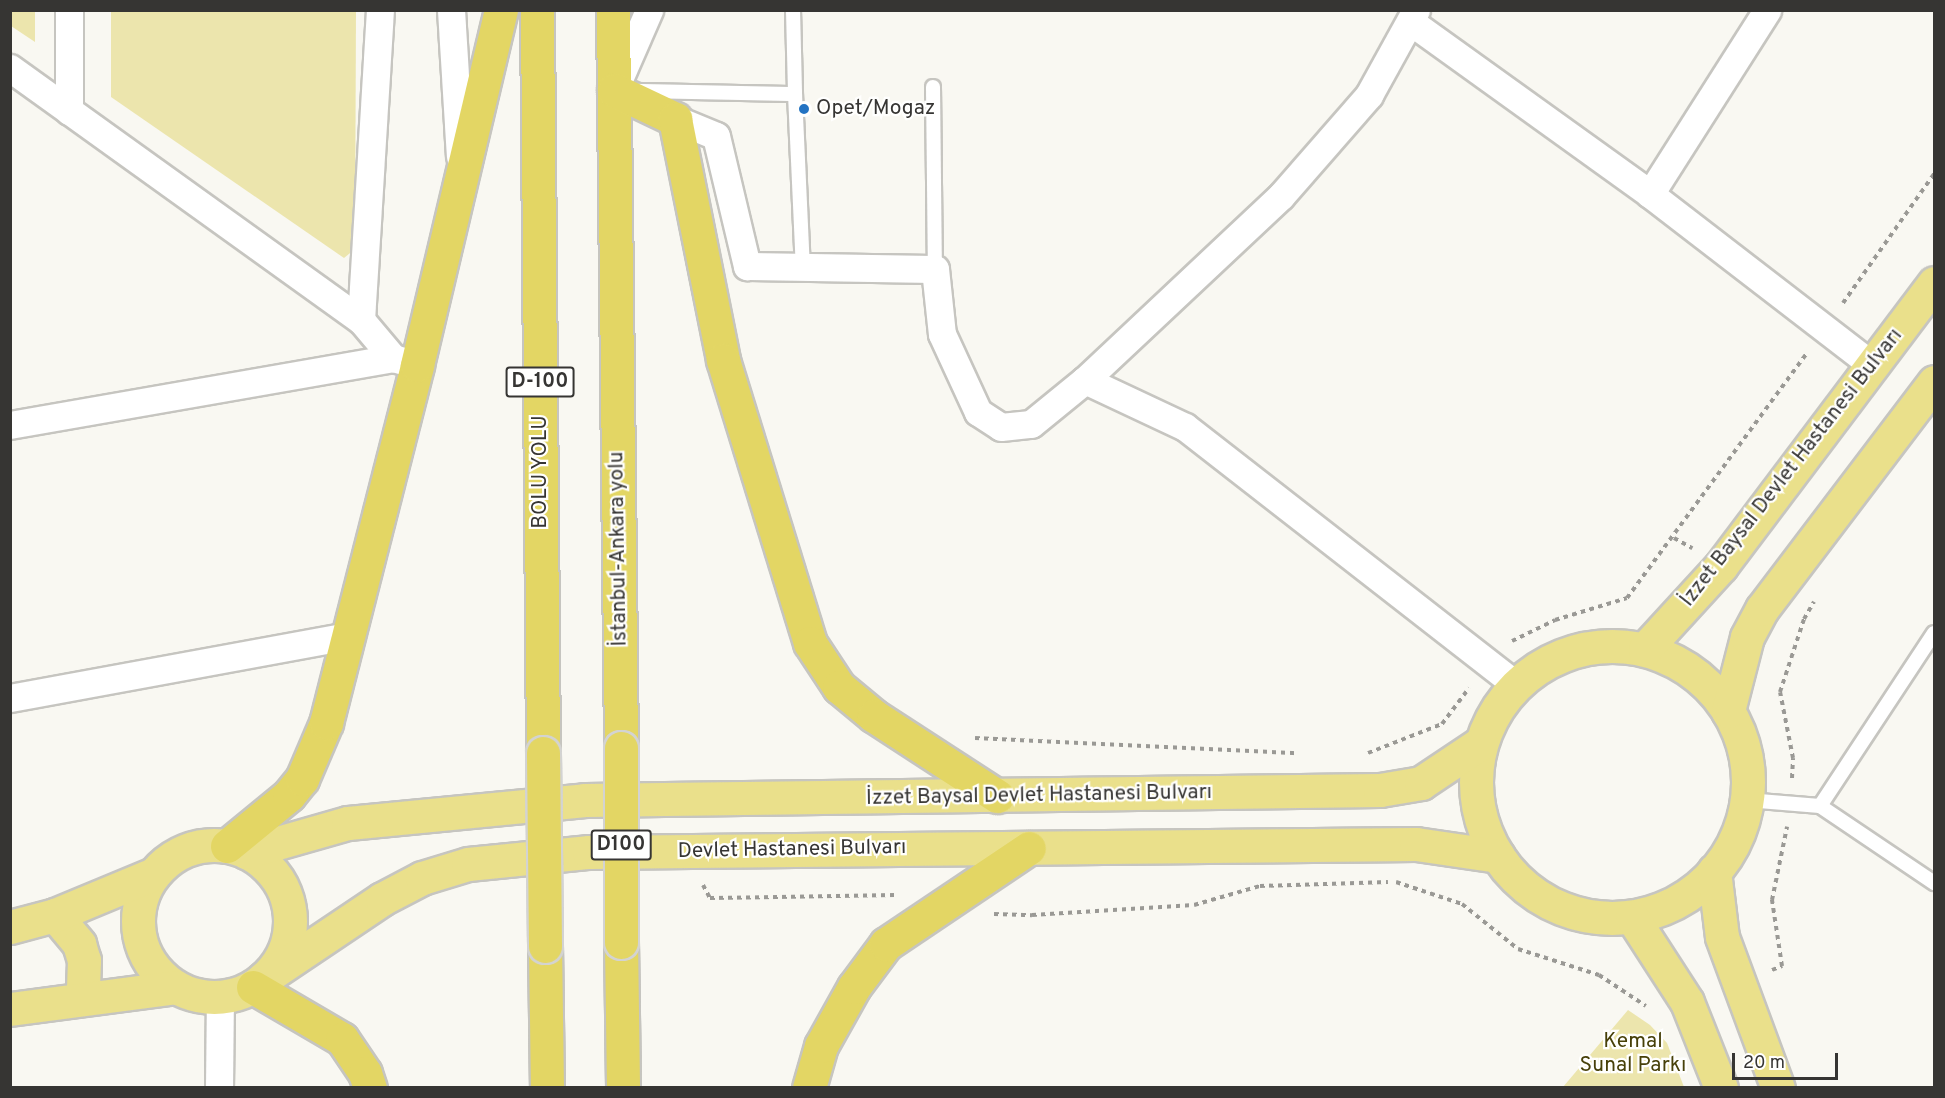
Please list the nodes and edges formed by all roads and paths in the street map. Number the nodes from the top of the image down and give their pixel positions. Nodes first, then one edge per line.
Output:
1 (69, 10) edge
2 (380, 10) edge
3 (451, 10) edge
4 (501, 10) edge
5 (537, 10) edge
6 (613, 10) edge
7 (648, 10) edge
8 (793, 10) edge
9 (1767, 10) edge
10 (1414, 16) edge
11 (10, 68) edge
12 (933, 87) dead end
13 (614, 90) junction
14 (795, 94) junction
15 (69, 111) junction
16 (675, 119) junction
17 (1935, 174) edge
18 (462, 180) junction
19 (1650, 194) junction
20 (803, 268) junction
21 (935, 269) junction
22 (1935, 283) edge
23 (361, 320) junction
24 (1824, 330) junction
25 (405, 362) junction
26 (1872, 365) junction
27 (1085, 380) junction
28 (1935, 382) edge
29 (10, 425) edge
30 (1816, 600) dead end
31 (1935, 633) edge
32 (349, 636) junction
33 (1645, 649) junction
34 (1488, 663) junction
35 (1516, 685) junction
36 (10, 698) edge
37 (1728, 711) junction
38 (972, 738) dead end
39 (1481, 743) junction
40 (1310, 754) dead end
41 (1357, 756) dead end
42 (997, 796) junction
43 (1747, 800) junction
44 (1791, 804) junction
45 (1820, 806) junction
46 (1029, 848) junction
47 (237, 849) junction
48 (1498, 856) junction
49 (1714, 871) junction
50 (154, 874) junction
51 (1935, 883) edge
52 (901, 895) dead end
53 (958, 897) junction
54 (710, 898) dead end
55 (55, 915) junction
56 (1632, 917) junction
57 (10, 927) edge
58 (258, 983) junction
59 (1737, 983) junction
60 (176, 987) junction
61 (83, 997) junction
62 (220, 997) junction
63 (1688, 1002) junction
64 (10, 1009) edge
65 (219, 1088) edge
66 (370, 1088) edge
67 (548, 1088) edge
68 (623, 1088) edge
69 (809, 1088) edge
70 (1721, 1088) edge
71 (1778, 1088) edge

1 - 15 street
2 - 23 street
3 - 18 street
4 - 18 highway
5 - 67 highway, BOLU YOLU / D-100, bridge
6 - 13 highway, İstanbul-Ankara yolu
7 - 13 street
8 - 14 lane
9 - 19 street
10 - 19 street
10 - 27 street
11 - 15 street
12 - 21 lane
13 - 14 lane
13 - 16 highway
13 - 68 highway, İstanbul-Ankara yolu / D100, bridge
14 - 20 lane
15 - 23 street
16 - 20 street
16 - 42 highway
17 - 24 path
18 - 25 highway
19 - 24 street
20 - 21 street
21 - 27 street
22 - 26 main road, İzzet Baysal Devlet Hastanesi Bulvarı
23 - 25 street
24 - 26 street
24 - 34 path
25 - 29 street
25 - 32 highway
26 - 33 main road, İzzet Baysal Devlet Hastanesi Bulvarı
27 - 34 street
28 - 37 main road
30 - 44 path
31 - 45 lane
32 - 36 street
32 - 47 highway
33 - 35 main road
33 - 37 main road
34 - 35 street
34 - 41 path
35 - 39 main road
37 - 43 main road
38 - 40 path
39 - 42 main road, İzzet Baysal Devlet Hastanesi Bulvarı
39 - 48 main road
42 - 47 main road, İzzet Baysal Devlet Hastanesi Bulvarı
43 - 44 lane
43 - 49 main road
44 - 45 lane
44 - 59 path
45 - 51 lane
46 - 48 main road
46 - 53 highway
46 - 58 main road, Devlet Hastanesi Bulvarı
47 - 50 main road
47 - 58 main road
48 - 56 main road
49 - 56 main road
49 - 59 main road
50 - 55 main road
50 - 60 main road
52 - 54 path
53 - 63 path
53 - 69 highway
55 - 57 main road
55 - 61 main road
56 - 63 main road
58 - 62 main road
58 - 66 highway
59 - 71 main road
60 - 61 main road
60 - 62 main road
61 - 64 main road
62 - 65 street
63 - 70 main road

